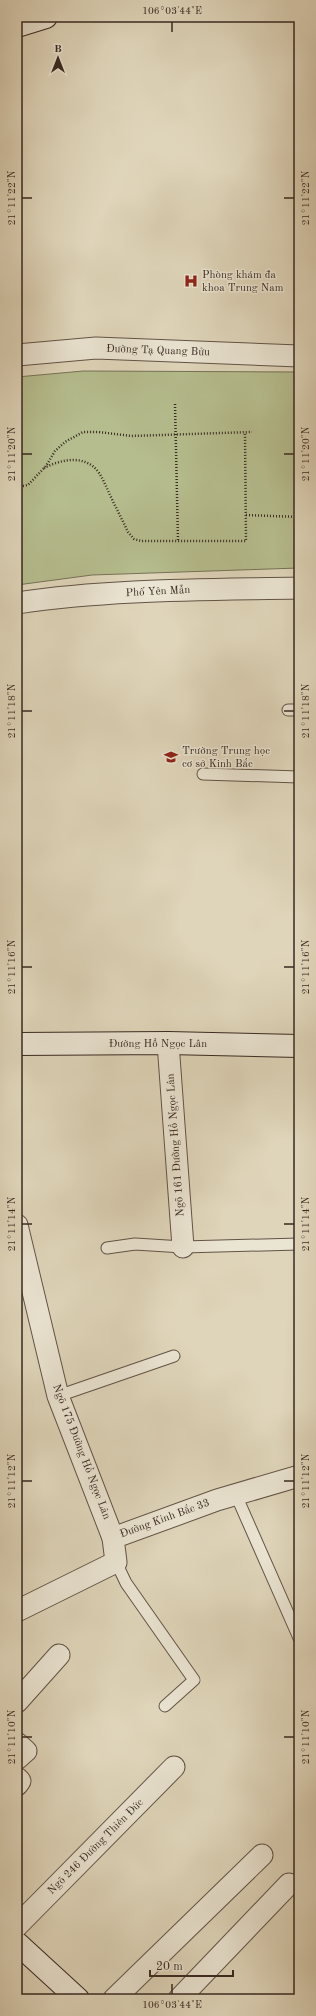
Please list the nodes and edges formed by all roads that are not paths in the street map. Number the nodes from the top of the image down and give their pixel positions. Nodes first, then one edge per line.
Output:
1 (46, 17) edge
2 (17, 26) edge
3 (17, 355) edge
4 (299, 356) edge
5 (299, 588) edge
6 (17, 603) edge
7 (288, 710) dead end
8 (299, 710) edge
9 (203, 774) dead end
10 (299, 777) edge
11 (168, 1043) junction
12 (17, 1044) edge
13 (299, 1046) edge
14 (17, 1225) edge
15 (299, 1244) edge
16 (183, 1247) junction
17 (107, 1248) dead end
18 (174, 1356) dead end
19 (58, 1396) junction
20 (299, 1476) edge
21 (236, 1495) junction
22 (113, 1538) junction
23 (116, 1562) junction
24 (17, 1611) edge
25 (299, 1638) edge
26 (59, 1655) dead end
27 (17, 1702) edge
28 (165, 1706) dead end
29 (17, 1743) edge
30 (17, 1759) edge
31 (174, 1767) dead end
32 (17, 1778) edge
33 (17, 1785) edge
34 (262, 1855) dead end
35 (289, 1884) dead end
36 (17, 1926) edge
37 (17, 1943) edge
38 (78, 1999) edge
39 (114, 1999) edge
40 (179, 1999) edge

1 - 2 street
3 - 4 street, Đường Tạ Quang Bửu
5 - 6 street, Phố Yên Mẫn
7 - 8 lane
9 - 10 lane
11 - 12 street, Đường Hồ Ngọc Lân
11 - 13 street, Đường Hồ Ngọc Lân
11 - 16 street, Ngõ 161 Đường Hồ Ngọc Lân
14 - 19 street, Ngõ 175 Đường Hồ Ngọc Lân
15 - 16 lane
16 - 17 lane
18 - 19 lane
19 - 22 street, Ngõ 175 Đường Hồ Ngọc Lân
20 - 21 street, Đường Kinh Bắc 33
21 - 22 street, Đường Kinh Bắc 33
21 - 25 lane
22 - 23 street, Đường Kinh Bắc 33
23 - 24 street
23 - 28 lane
26 - 27 street
29 - 30 street
31 - 36 street, Ngõ 246 Đường Thiên Đức
32 - 33 street
34 - 39 street
35 - 40 street
37 - 38 street

